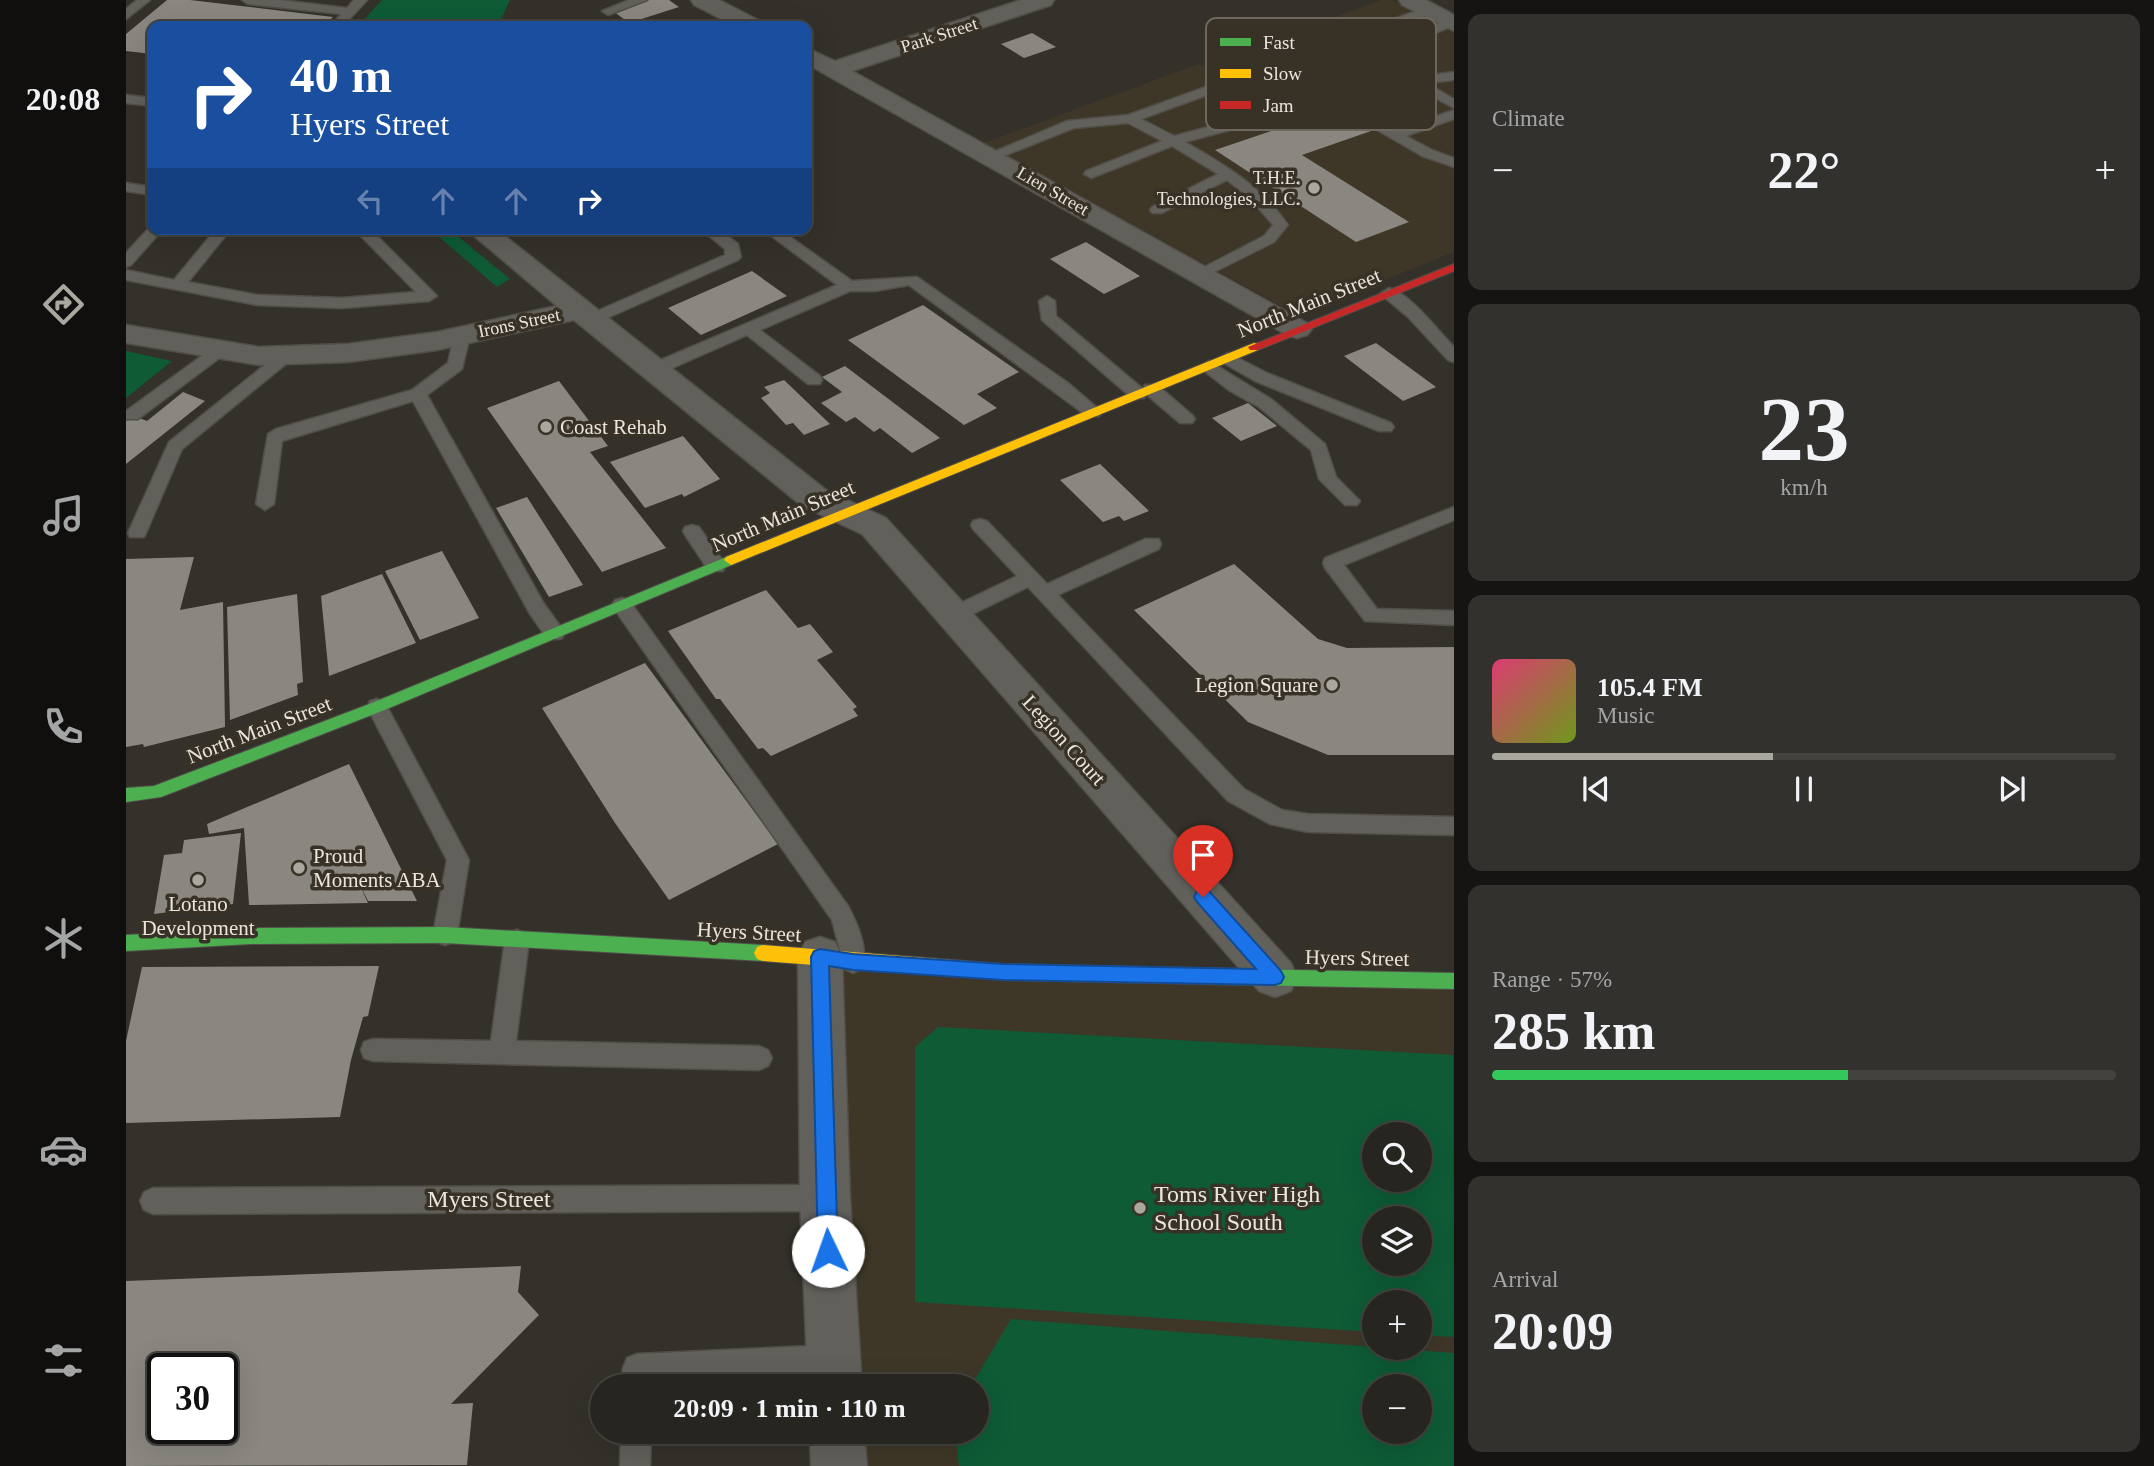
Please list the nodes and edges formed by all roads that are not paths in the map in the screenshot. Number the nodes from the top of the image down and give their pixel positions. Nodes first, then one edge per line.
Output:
1 (144, 0) edge
2 (248, 0) edge
3 (360, 0) edge
4 (641, 0) edge
5 (702, 0) edge
6 (1044, 0) edge
7 (1420, 5) edge
8 (608, 11) dead end
9 (351, 12) junction
10 (126, 15) edge
11 (1387, 18) edge
12 (342, 21) edge
13 (742, 21) edge
14 (1452, 23) edge
15 (812, 58) edge
16 (834, 69) junction
17 (1454, 76) edge
18 (1436, 77) edge
19 (1206, 89) edge
20 (1436, 94) edge
21 (126, 99) edge
22 (147, 101) edge
23 (1454, 104) edge
24 (1454, 114) edge
25 (1130, 119) junction
26 (1436, 120) edge
27 (1215, 130) edge
28 (1387, 130) edge
29 (1409, 130) edge
30 (1395, 135) junction
31 (1173, 141) junction
32 (991, 156) junction
33 (1454, 163) edge
34 (1091, 174) dead end
35 (1226, 175) junction
36 (126, 187) edge
37 (147, 190) edge
38 (1157, 209) dead end
39 (151, 235) edge
40 (219, 235) edge
41 (367, 235) edge
42 (486, 235) edge
43 (716, 235) edge
44 (777, 235) edge
45 (126, 262) edge
46 (1454, 267) edge
47 (1199, 274) junction
48 (126, 275) edge
49 (177, 286) junction
50 (848, 286) junction
51 (1389, 293) junction
52 (1047, 301) dead end
53 (587, 314) junction
54 (748, 328) junction
55 (1297, 330) junction
56 (126, 334) edge
57 (462, 336) junction
58 (219, 350) junction
59 (288, 355) junction
60 (1454, 357) edge
61 (1228, 358) junction
62 (1209, 366) junction
63 (655, 369) junction
64 (814, 380) dead end
65 (1144, 391) junction
66 (418, 394) junction
67 (1093, 412) junction
68 (132, 415) dead end
69 (1186, 419) dead end
70 (1385, 427) dead end
71 (1351, 501) dead end
72 (265, 504) dead end
73 (845, 512) junction
74 (1454, 513) edge
75 (980, 525) dead end
76 (692, 531) dead end
77 (136, 533) dead end
78 (1152, 544) dead end
79 (716, 566) junction
80 (1030, 578) junction
81 (1045, 593) junction
82 (622, 606) junction
83 (953, 614) junction
84 (1454, 618) edge
85 (555, 633) junction
86 (377, 707) junction
87 (126, 795) edge
88 (1454, 826) edge
89 (445, 934) junction
90 (517, 940) junction
91 (126, 943) edge
92 (836, 959) junction
93 (1275, 977) junction
94 (1454, 981) edge
95 (373, 1050) dead end
96 (502, 1052) junction
97 (759, 1058) dead end
98 (825, 1198) junction
99 (153, 1201) dead end
100 (834, 1373) edge
101 (637, 1374) edge
102 (636, 1444) edge
103 (838, 1444) edge
104 (635, 1466) edge
105 (839, 1466) edge

1 - 10 lane
2 - 9 lane
3 - 9 lane
4 - 8 lane
5 - 13 street
6 - 16 street, Park Street
7 - 11 lane
7 - 14 street
9 - 12 lane
15 - 16 street, Lien Street
16 - 32 street, Lien Street
17 - 18 lane
19 - 25 lane
20 - 23 lane
21 - 22 lane
24 - 26 lane
25 - 31 lane
25 - 32 lane
27 - 31 lane
28 - 30 lane
29 - 30 lane
30 - 33 lane
31 - 34 lane
31 - 35 lane
32 - 47 street, Lien Street
35 - 38 lane
35 - 47 lane
36 - 37 lane
39 - 45 lane
40 - 49 lane
41 - 49 lane
42 - 53 street
43 - 53 lane
44 - 50 lane
46 - 51 main road, North Main Street
47 - 55 street, Lien Street
48 - 49 lane
50 - 54 lane
50 - 67 lane
51 - 55 main road, North Main Street
51 - 60 lane
52 - 65 lane
53 - 57 street, Irons Street
53 - 63 street, Irons Street
54 - 63 lane
54 - 64 lane
55 - 61 main road, North Main Street
56 - 58 street, Irons Street
57 - 59 street, Irons Street
57 - 66 lane
58 - 59 street, Irons Street
58 - 68 lane
59 - 77 lane
61 - 62 main road, North Main Street
61 - 70 lane
62 - 65 main road, North Main Street
62 - 71 lane
63 - 73 street, Irons Street
65 - 67 main road, North Main Street
65 - 69 lane
66 - 72 lane
66 - 85 lane
67 - 73 main road, North Main Street
73 - 79 main road, North Main Street
73 - 83 street, Legion Court
74 - 84 lane
75 - 80 lane
76 - 79 lane
78 - 81 lane
79 - 82 main road, North Main Street
80 - 81 lane
80 - 83 lane
81 - 88 lane
82 - 85 main road, North Main Street
82 - 92 lane
83 - 93 street, Legion Court
85 - 86 main road, North Main Street
86 - 87 main road, North Main Street
86 - 89 lane
89 - 90 main road, Hyers Street
89 - 91 main road, Hyers Street
90 - 92 main road, Hyers Street
90 - 96 lane
92 - 93 main road, Hyers Street
92 - 98 street
93 - 94 main road, Hyers Street
95 - 96 lane
96 - 97 lane
98 - 99 lane, Myers Street
98 - 100 street
100 - 101 lane
102 - 104 lane
103 - 105 street

